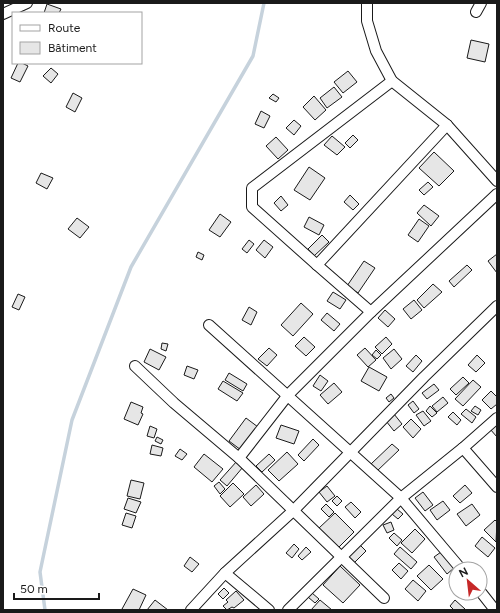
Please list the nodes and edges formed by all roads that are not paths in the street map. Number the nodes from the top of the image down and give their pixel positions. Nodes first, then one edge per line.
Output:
1 (27, 3) edge
2 (367, 3) edge
3 (3, 14) edge
4 (392, 81) junction
5 (447, 125) junction
6 (497, 181) edge
7 (497, 194) edge
8 (317, 265) junction
9 (497, 306) edge
10 (371, 312) junction
11 (209, 325) dead end
12 (135, 366) dead end
13 (288, 395) junction
14 (497, 418) edge
15 (463, 448) junction
16 (350, 452) junction
17 (239, 458) junction
18 (497, 487) edge
19 (401, 498) junction
20 (294, 510) junction
21 (341, 557) junction
22 (454, 561) edge
23 (225, 573) junction
24 (384, 598) dead end
25 (488, 601) edge
26 (191, 610) edge
27 (269, 610) edge
28 (288, 610) edge
29 (495, 610) edge

1 - 3 street
2 - 4 street
4 - 5 street
4 - 8 street
5 - 6 street
5 - 8 street
7 - 10 street
8 - 10 street
9 - 16 street
10 - 13 street
11 - 13 street
12 - 17 street
13 - 16 street
13 - 17 street
14 - 15 street
15 - 18 street
15 - 19 street
16 - 19 street
16 - 20 street
17 - 20 street
19 - 21 street
19 - 22 street
20 - 21 street
20 - 23 street
21 - 24 street
21 - 28 street
23 - 26 street
23 - 27 street
25 - 29 street

